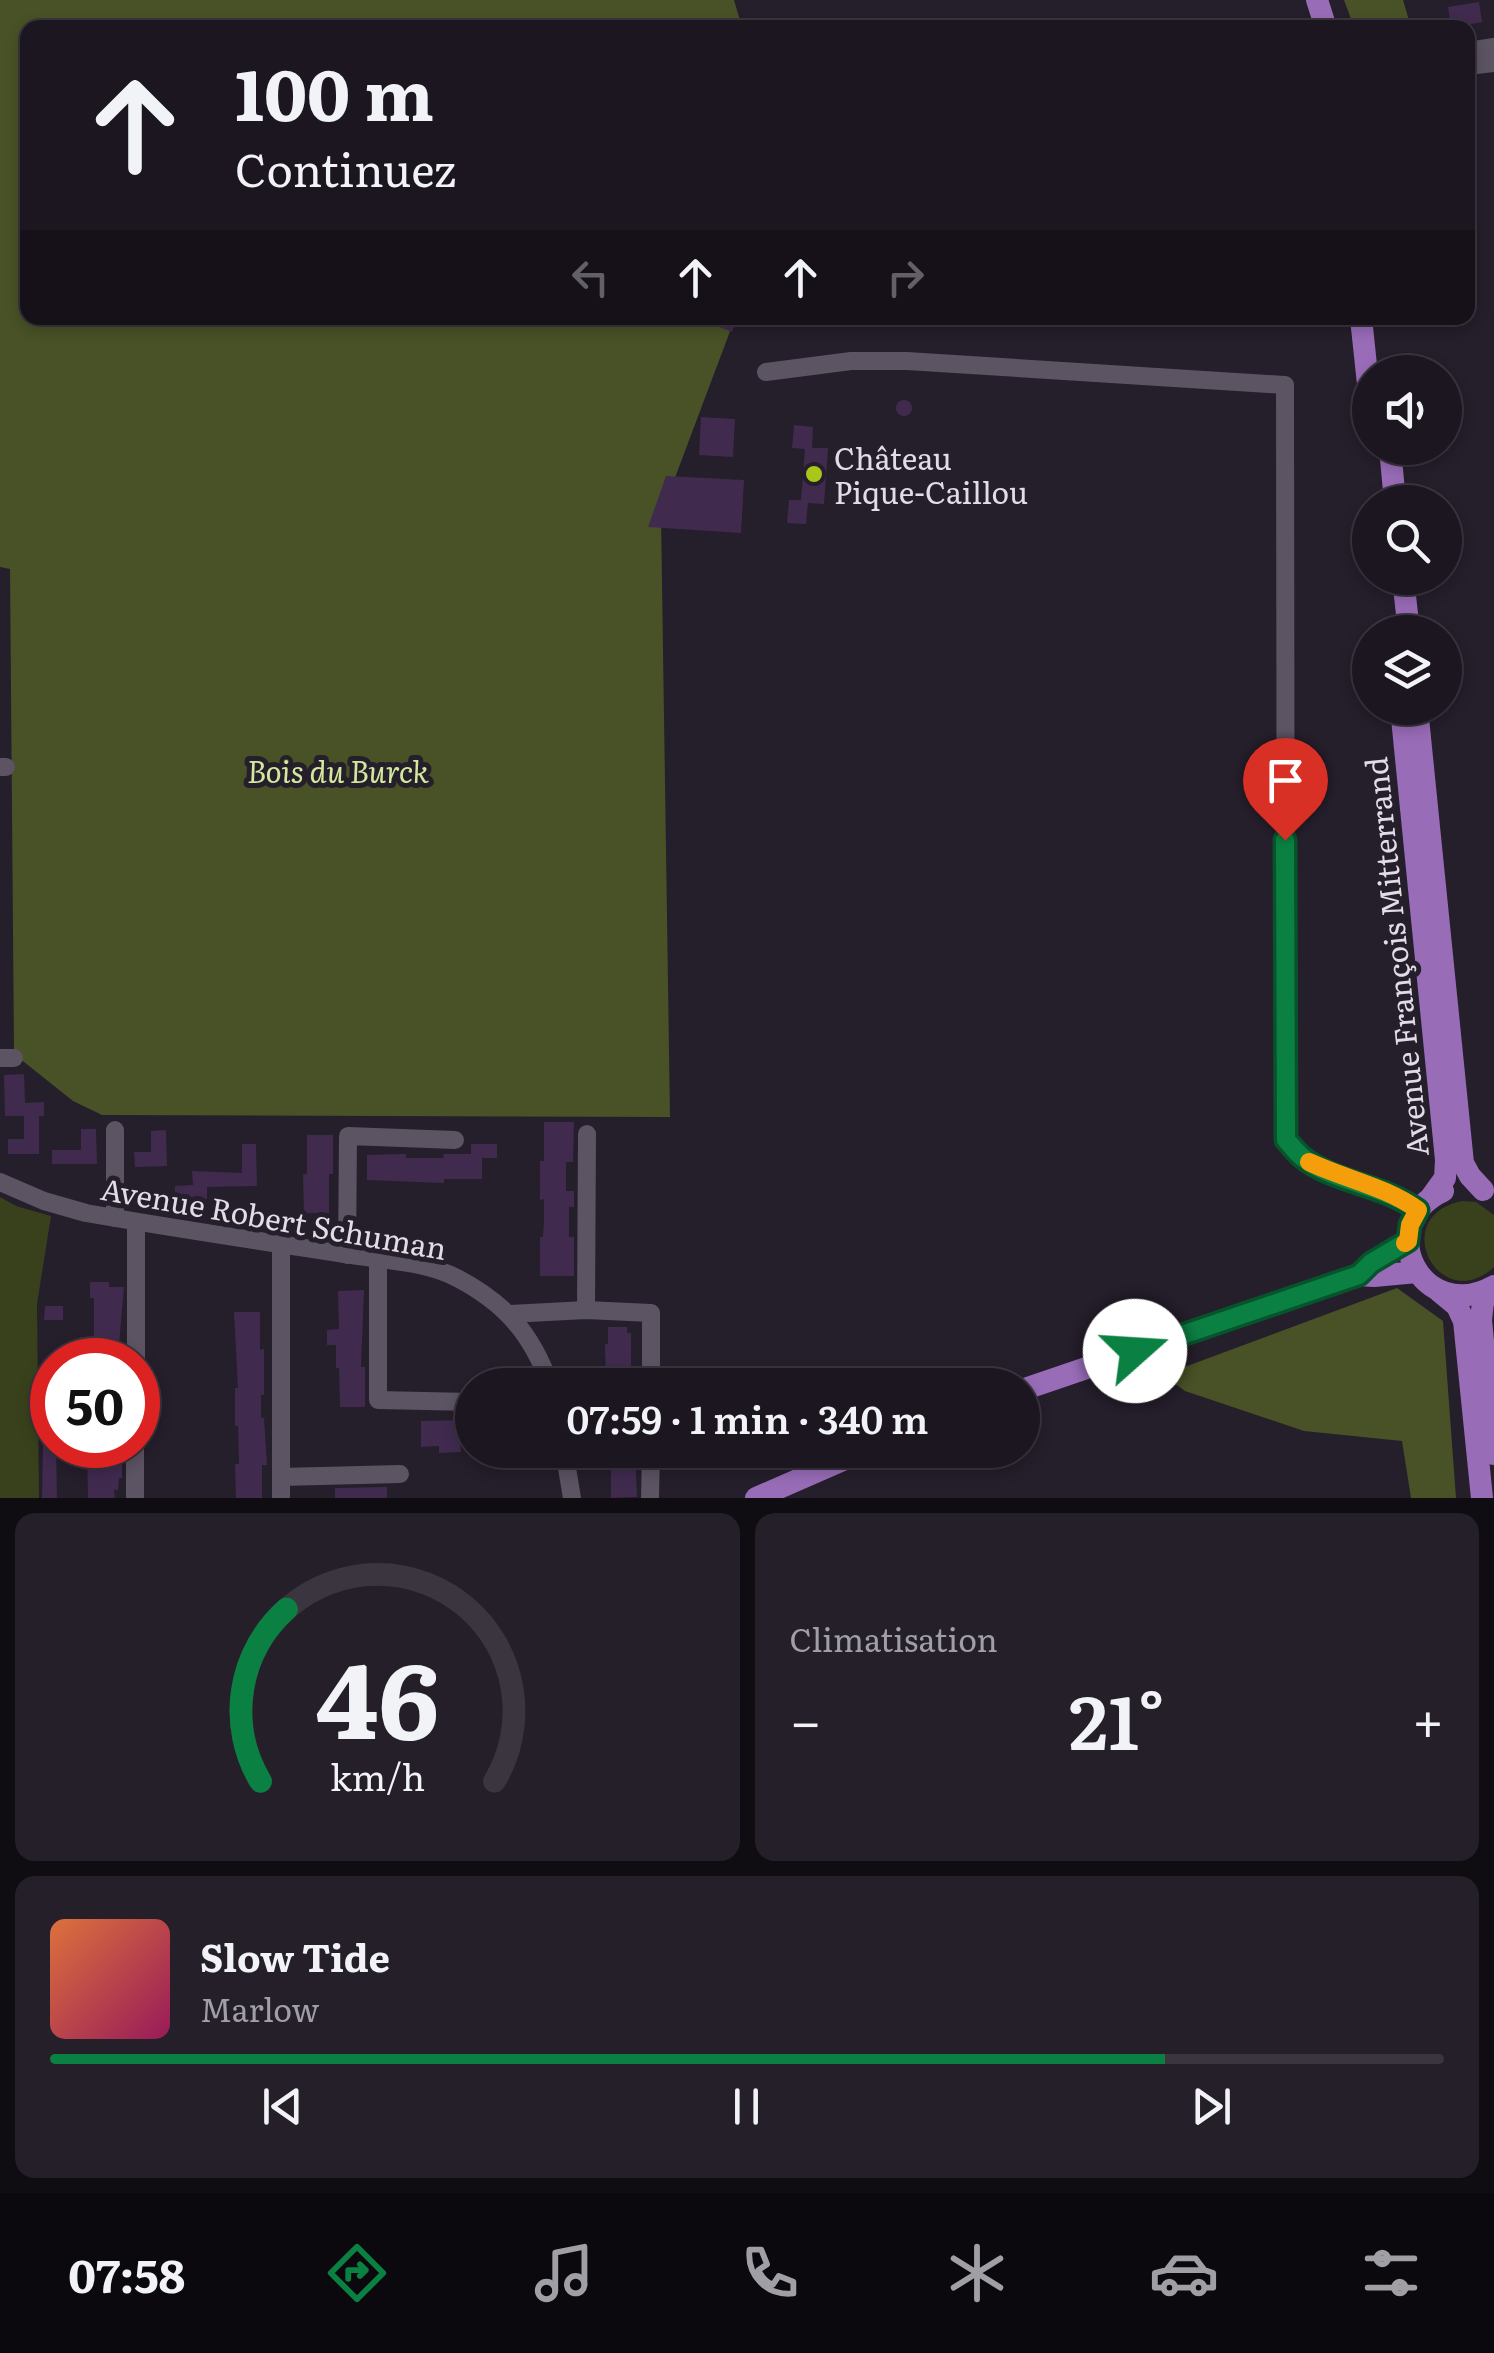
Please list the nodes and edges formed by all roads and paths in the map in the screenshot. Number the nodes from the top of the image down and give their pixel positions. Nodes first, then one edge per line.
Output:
1 (1362, 325) edge
2 (1377, 325) edge
3 (1365, 355) edge
4 (1380, 355) edge
5 (766, 372) dead end
6 (1403, 725) edge
7 (1418, 725) edge
8 (115, 1130) dead end
9 (587, 1134) dead end
10 (455, 1140) dead end
11 (0, 1182) edge
12 (1489, 1194) edge
13 (1425, 1203) junction
14 (114, 1218) junction
15 (136, 1222) junction
16 (1408, 1241) junction
17 (281, 1244) junction
18 (347, 1255) junction
19 (378, 1259) junction
20 (1417, 1272) junction
21 (1359, 1275) junction
22 (1493, 1287) edge
23 (1440, 1292) junction
24 (586, 1310) junction
25 (510, 1314) junction
26 (136, 1338) edge
27 (544, 1368) edge
28 (651, 1368) edge
29 (1040, 1384) edge
30 (455, 1402) edge
31 (1494, 1454) edge
32 (135, 1468) edge
33 (567, 1468) edge
34 (650, 1468) edge
35 (825, 1468) edge
36 (400, 1474) dead end
37 (281, 1477) junction
38 (135, 1498) edge
39 (281, 1498) edge
40 (572, 1498) edge
41 (650, 1498) edge
42 (756, 1498) edge
43 (1482, 1498) edge

1 - 3 main road
2 - 4 main road
5 - 13 street
6 - 13 main road, Avenue François Mitterrand
7 - 12 main road, Avenue François Mitterrand
8 - 14 street
9 - 24 street
10 - 18 street
11 - 14 street, Avenue Robert Schuman
12 - 13 main road
13 - 16 main road, Avenue François Mitterrand
14 - 15 street, Avenue Robert Schuman
15 - 17 street, Avenue Robert Schuman
15 - 26 street
16 - 20 main road
16 - 21 main road
17 - 18 street, Avenue Robert Schuman
17 - 37 street
18 - 19 street, Avenue Robert Schuman
19 - 25 street, Avenue Robert Schuman
19 - 30 street
20 - 21 main road
20 - 23 main road
21 - 29 main road
22 - 23 main road
22 - 31 main road
23 - 43 main road
24 - 25 street
24 - 28 street
25 - 27 street, Avenue Robert Schuman
32 - 38 street
33 - 40 street
34 - 41 street
35 - 42 main road
36 - 37 street
37 - 39 street

